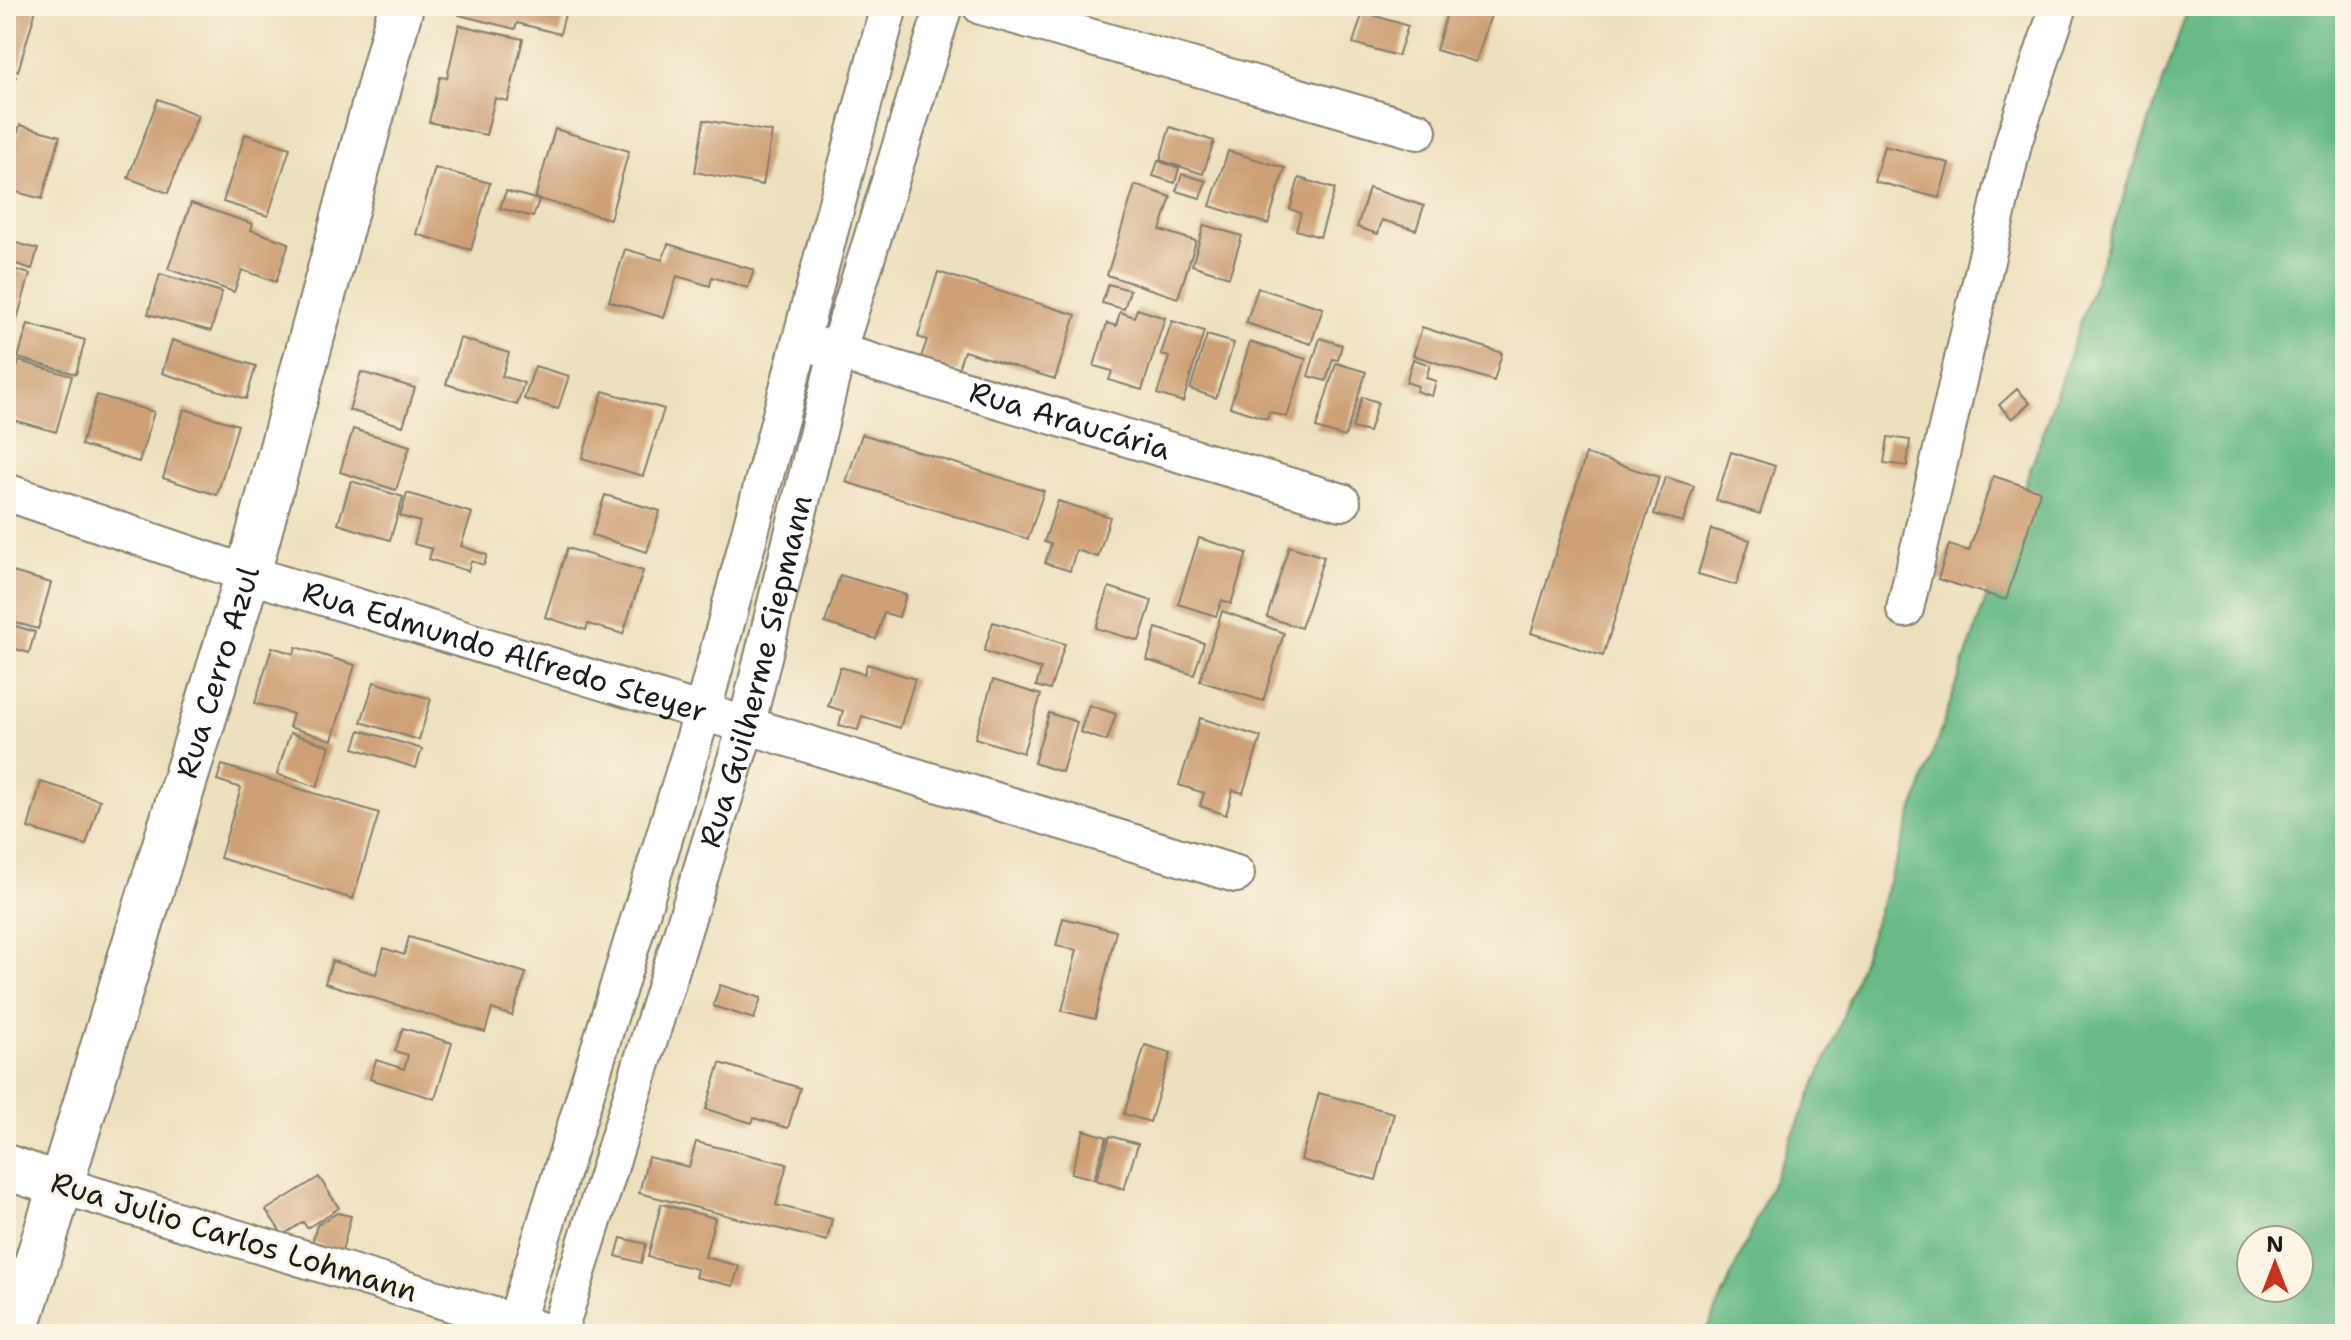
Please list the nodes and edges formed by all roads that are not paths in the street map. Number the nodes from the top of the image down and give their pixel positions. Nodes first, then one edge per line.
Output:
1 (401, 6) edge
2 (889, 6) edge
3 (944, 6) edge
4 (981, 6) edge
5 (2059, 6) edge
6 (1418, 131) dead end
7 (798, 338) junction
8 (837, 353) junction
9 (6, 492) edge
10 (1342, 502) dead end
11 (248, 574) junction
12 (1905, 609) dead end
13 (702, 714) junction
14 (746, 727) junction
15 (1236, 874) dead end
16 (6, 1167) edge
17 (60, 1185) junction
18 (514, 1329) edge
19 (15, 1334) edge
20 (557, 1334) edge

1 - 11 street, Rua Cerro Azul
2 - 7 street, Rua Guilherme Siepmann
3 - 8 street, Rua Guilherme Siepmann
4 - 6 street
5 - 12 street
7 - 8 street, Rua Araucária
7 - 13 street, Rua Guilherme Siepmann
8 - 10 street, Rua Araucária
8 - 14 street, Rua Guilherme Siepmann
9 - 11 street, Rua Edmundo Alfredo Steyer
11 - 13 street, Rua Edmundo Alfredo Steyer
11 - 17 street, Rua Cerro Azul
13 - 14 street, Rua Edmundo Alfredo Steyer
13 - 18 street, Rua Guilherme Siepmann
14 - 15 street, Rua Edmundo Alfredo Steyer
14 - 20 street, Rua Guilherme Siepmann
16 - 17 street, Rua Julio Carlos Lohmann
17 - 18 street, Rua Julio Carlos Lohmann
17 - 19 street, Rua Cerro Azul
18 - 20 street, Rua Julio Carlos Lohmann

